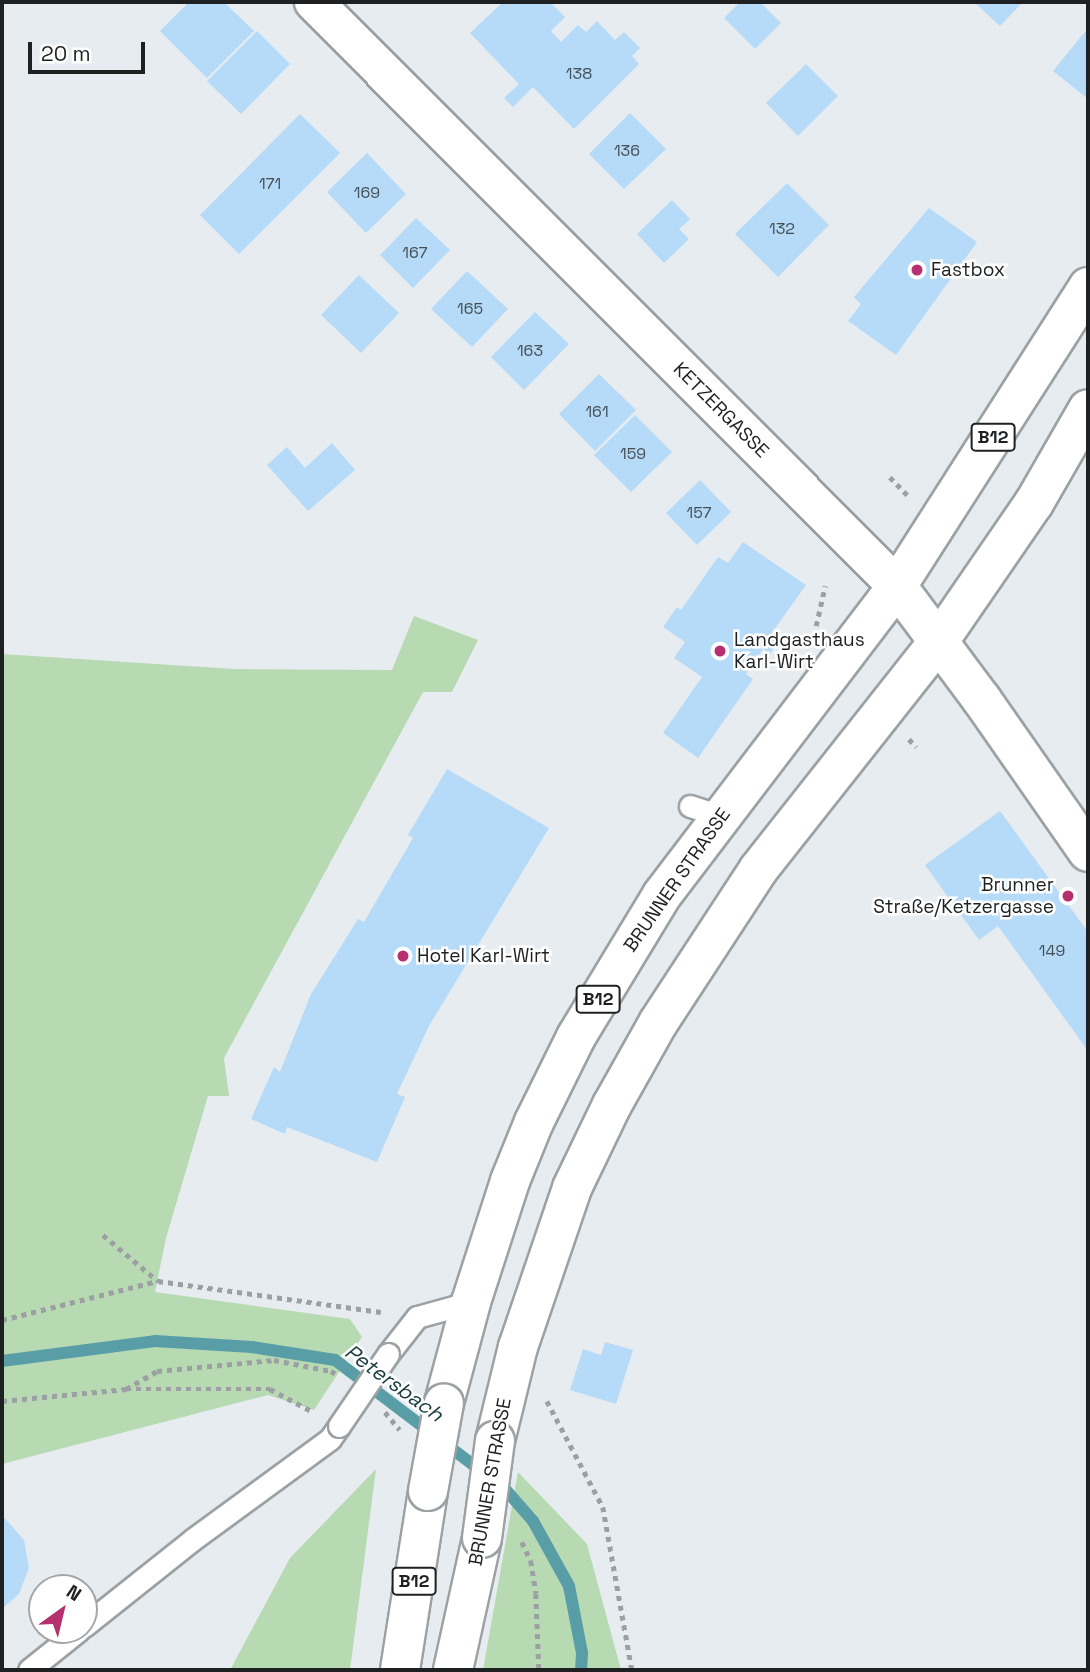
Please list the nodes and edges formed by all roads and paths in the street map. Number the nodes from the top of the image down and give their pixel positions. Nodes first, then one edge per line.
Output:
1 (314, 2) edge
2 (1088, 287) edge
3 (1088, 409) edge
4 (897, 586) junction
5 (939, 641) junction
6 (1088, 852) edge
7 (103, 1235) dead end
8 (158, 1281) junction
9 (471, 1301) junction
10 (417, 1317) junction
11 (2, 1320) edge
12 (518, 1347) junction
13 (331, 1371) dead end
14 (126, 1389) junction
15 (2, 1401) edge
16 (339, 1426) junction
17 (531, 1561) dead end
18 (98, 1615) edge
19 (62, 1644) edge
20 (29, 1670) edge
21 (400, 1670) edge
22 (453, 1670) edge
23 (539, 1670) edge
24 (632, 1670) edge

1 - 4 main road, KETZERGASSE
2 - 4 main road, BRUNNER STRASSE / B12
3 - 5 main road, BRUNNER STRASSE
4 - 5 main road, KETZERGASSE
4 - 9 main road, BRUNNER STRASSE / B12
5 - 6 main road, KETZERGASSE
5 - 12 main road, BRUNNER STRASSE
7 - 8 path
8 - 10 path
8 - 11 path
9 - 10 lane
9 - 21 main road, BRUNNER STRASSE / B12, bridge
10 - 16 lane, bridge
12 - 22 main road, BRUNNER STRASSE, bridge
12 - 24 path
13 - 14 path
14 - 15 path
14 - 16 path
16 - 18 lane
17 - 23 path
19 - 20 lane

